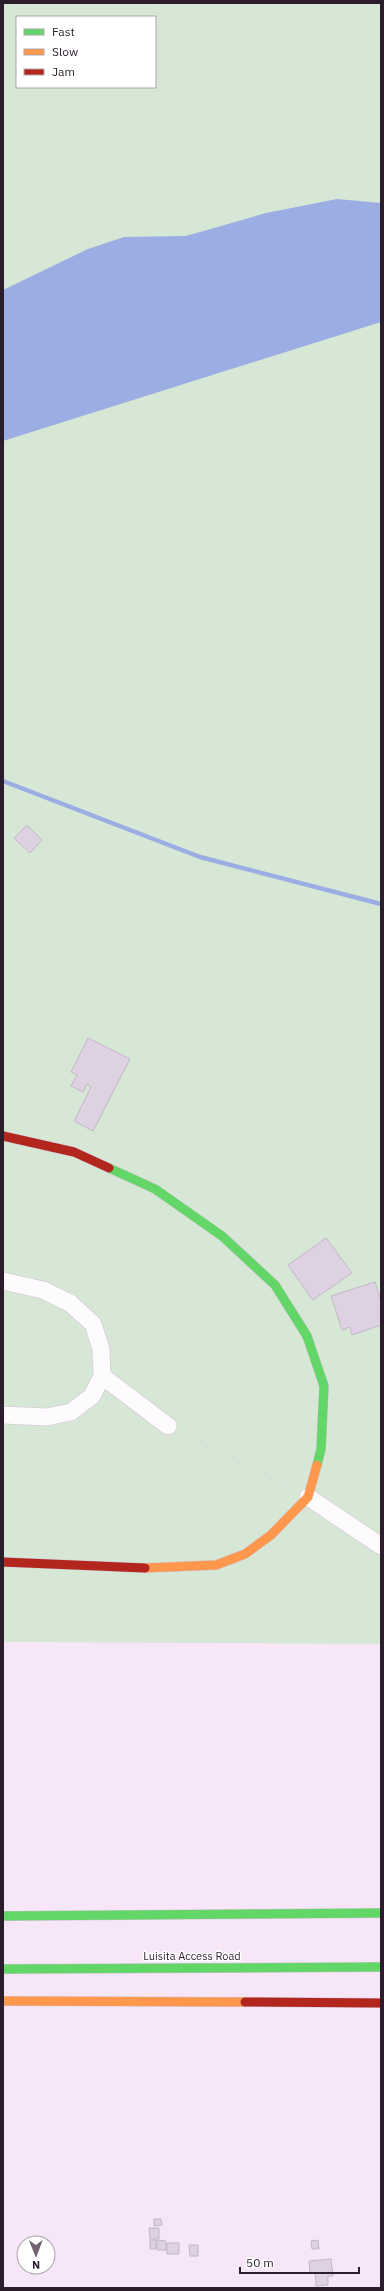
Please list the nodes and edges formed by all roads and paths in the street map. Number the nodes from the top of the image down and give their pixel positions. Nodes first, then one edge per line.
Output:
1 (3, 1136) edge
2 (3, 1281) edge
3 (102, 1376) junction
4 (3, 1415) edge
5 (168, 1426) joint
6 (308, 1497) junction
7 (381, 1546) edge
8 (3, 1562) edge
9 (381, 1913) edge
10 (3, 1916) edge
11 (381, 1967) edge
12 (3, 1969) edge
13 (3, 2001) edge
14 (381, 2003) edge

1 - 6 street
2 - 3 street
3 - 4 street
3 - 5 street
5 - 6 path
6 - 7 street
6 - 8 street
9 - 10 street
11 - 12 street, Luisita Access Road
13 - 14 street

